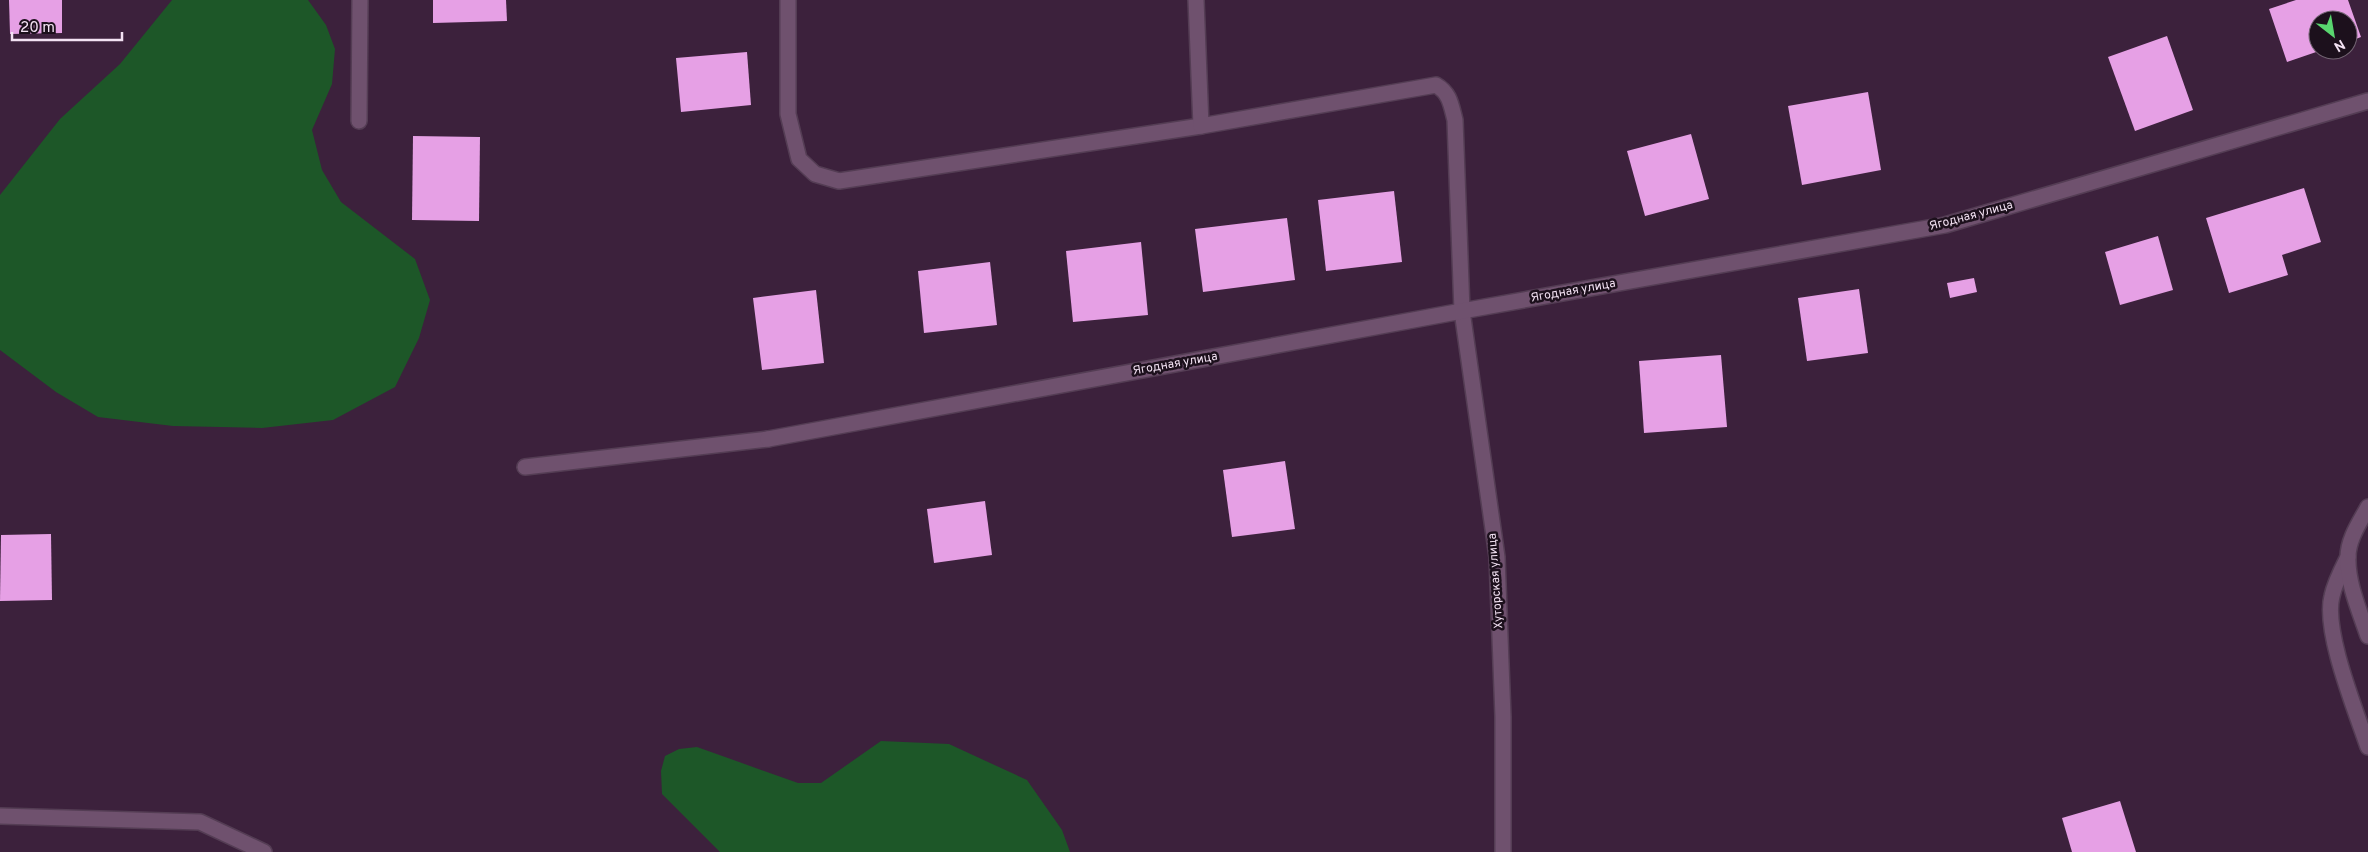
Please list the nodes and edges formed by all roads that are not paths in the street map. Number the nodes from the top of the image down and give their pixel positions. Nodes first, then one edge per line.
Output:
1 (360, 0) edge
2 (788, 0) edge
3 (1196, 0) edge
4 (2368, 101) edge
5 (359, 121) dead end
6 (1201, 126) junction
7 (1462, 311) junction
8 (525, 468) dead end
9 (2368, 507) edge
10 (2348, 557) junction
11 (2368, 636) edge
12 (2368, 747) edge
13 (0, 816) edge
14 (264, 852) edge
15 (1503, 852) edge

1 - 5 street
2 - 6 street, Хуторская улица
3 - 6 street
4 - 7 street, Ягодная улица
6 - 7 street, Хуторская улица
7 - 8 street, Ягодная улица
7 - 15 street, Хуторская улица
9 - 10 street
10 - 11 street
10 - 12 street
13 - 14 street

